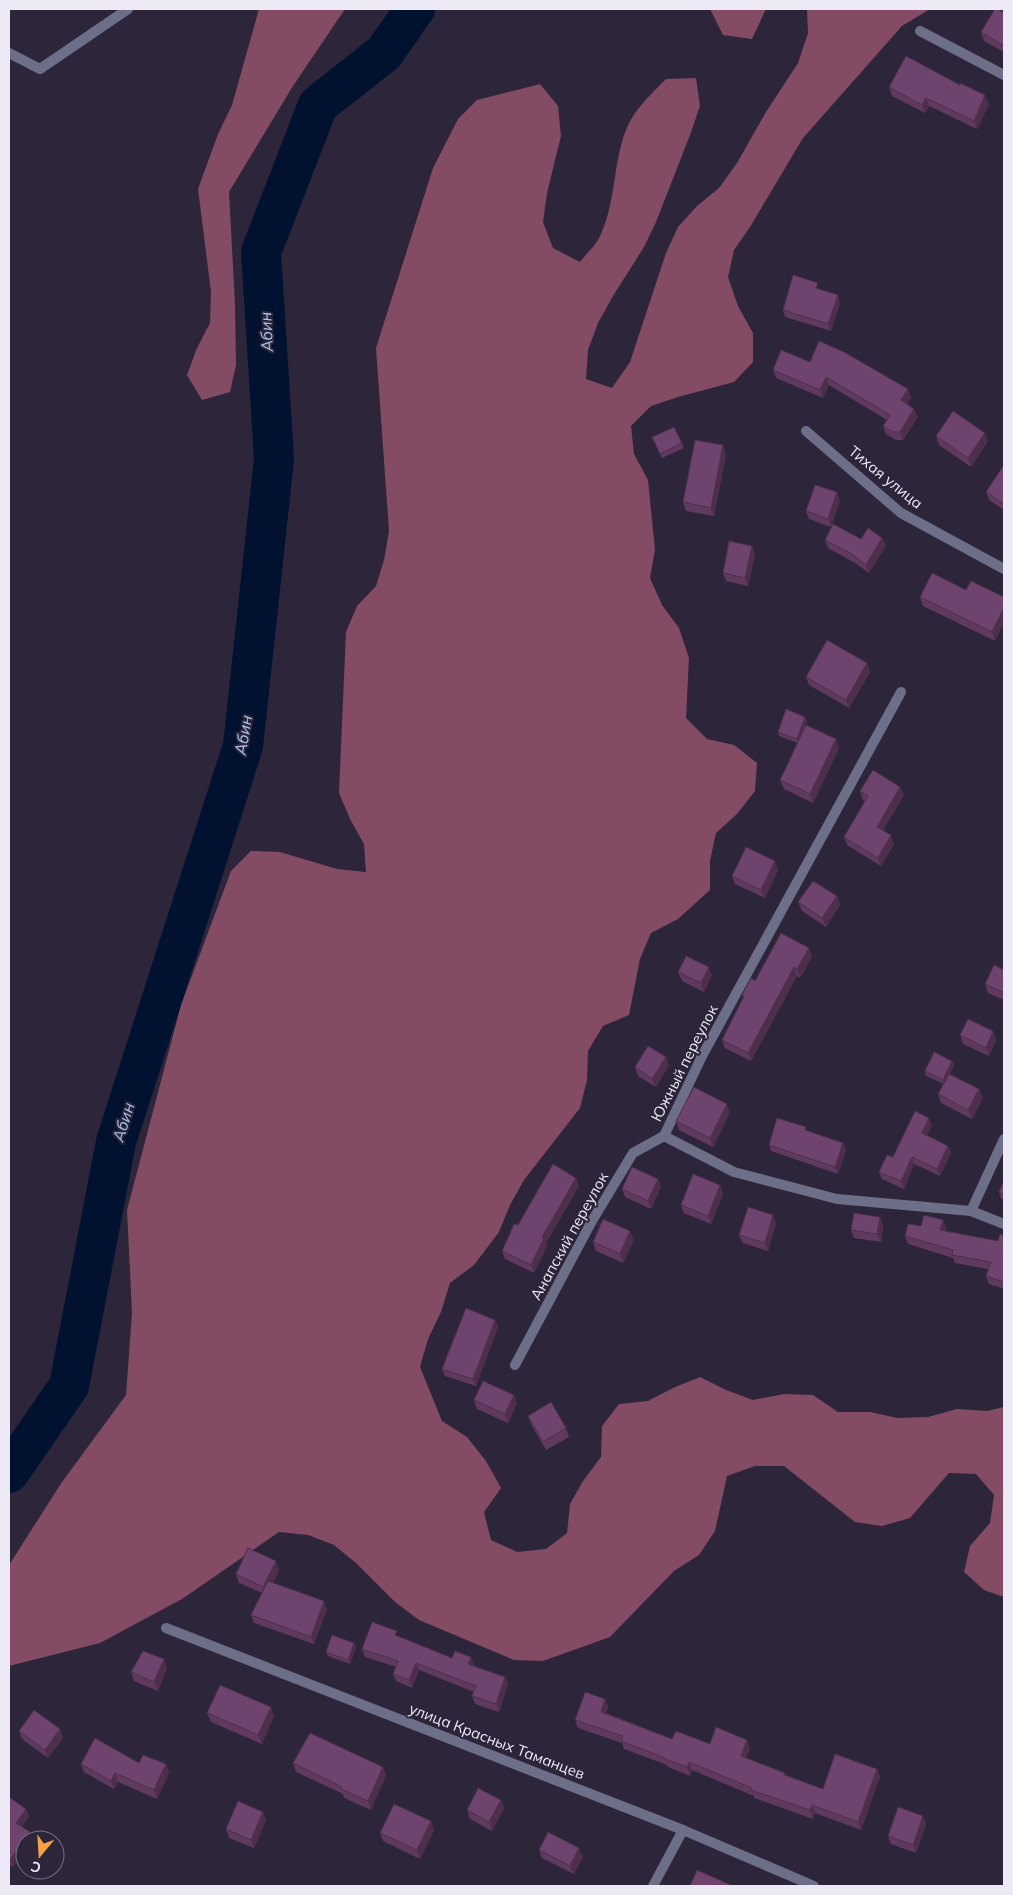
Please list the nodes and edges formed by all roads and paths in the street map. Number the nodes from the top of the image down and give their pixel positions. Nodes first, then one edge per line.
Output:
1 (128, 9) edge
2 (920, 30) dead end
3 (9, 53) edge
4 (1004, 75) edge
5 (806, 431) dead end
6 (1004, 569) edge
7 (901, 692) dead end
8 (664, 1136) junction
9 (1004, 1139) edge
10 (971, 1211) junction
11 (1004, 1224) edge
12 (515, 1365) dead end
13 (166, 1628) dead end
14 (683, 1830) junction
15 (653, 1886) edge
16 (814, 1886) edge

1 - 3 street
2 - 4 street
5 - 6 street, Тихая улица
7 - 8 street, Южный переулок
8 - 10 street, Южный переулок
8 - 12 street, Анапский переулок
9 - 10 street
10 - 11 street, Южный переулок
13 - 14 street, улица Красных Таманцев
14 - 15 street
14 - 16 street, улица Красных Таманцев

